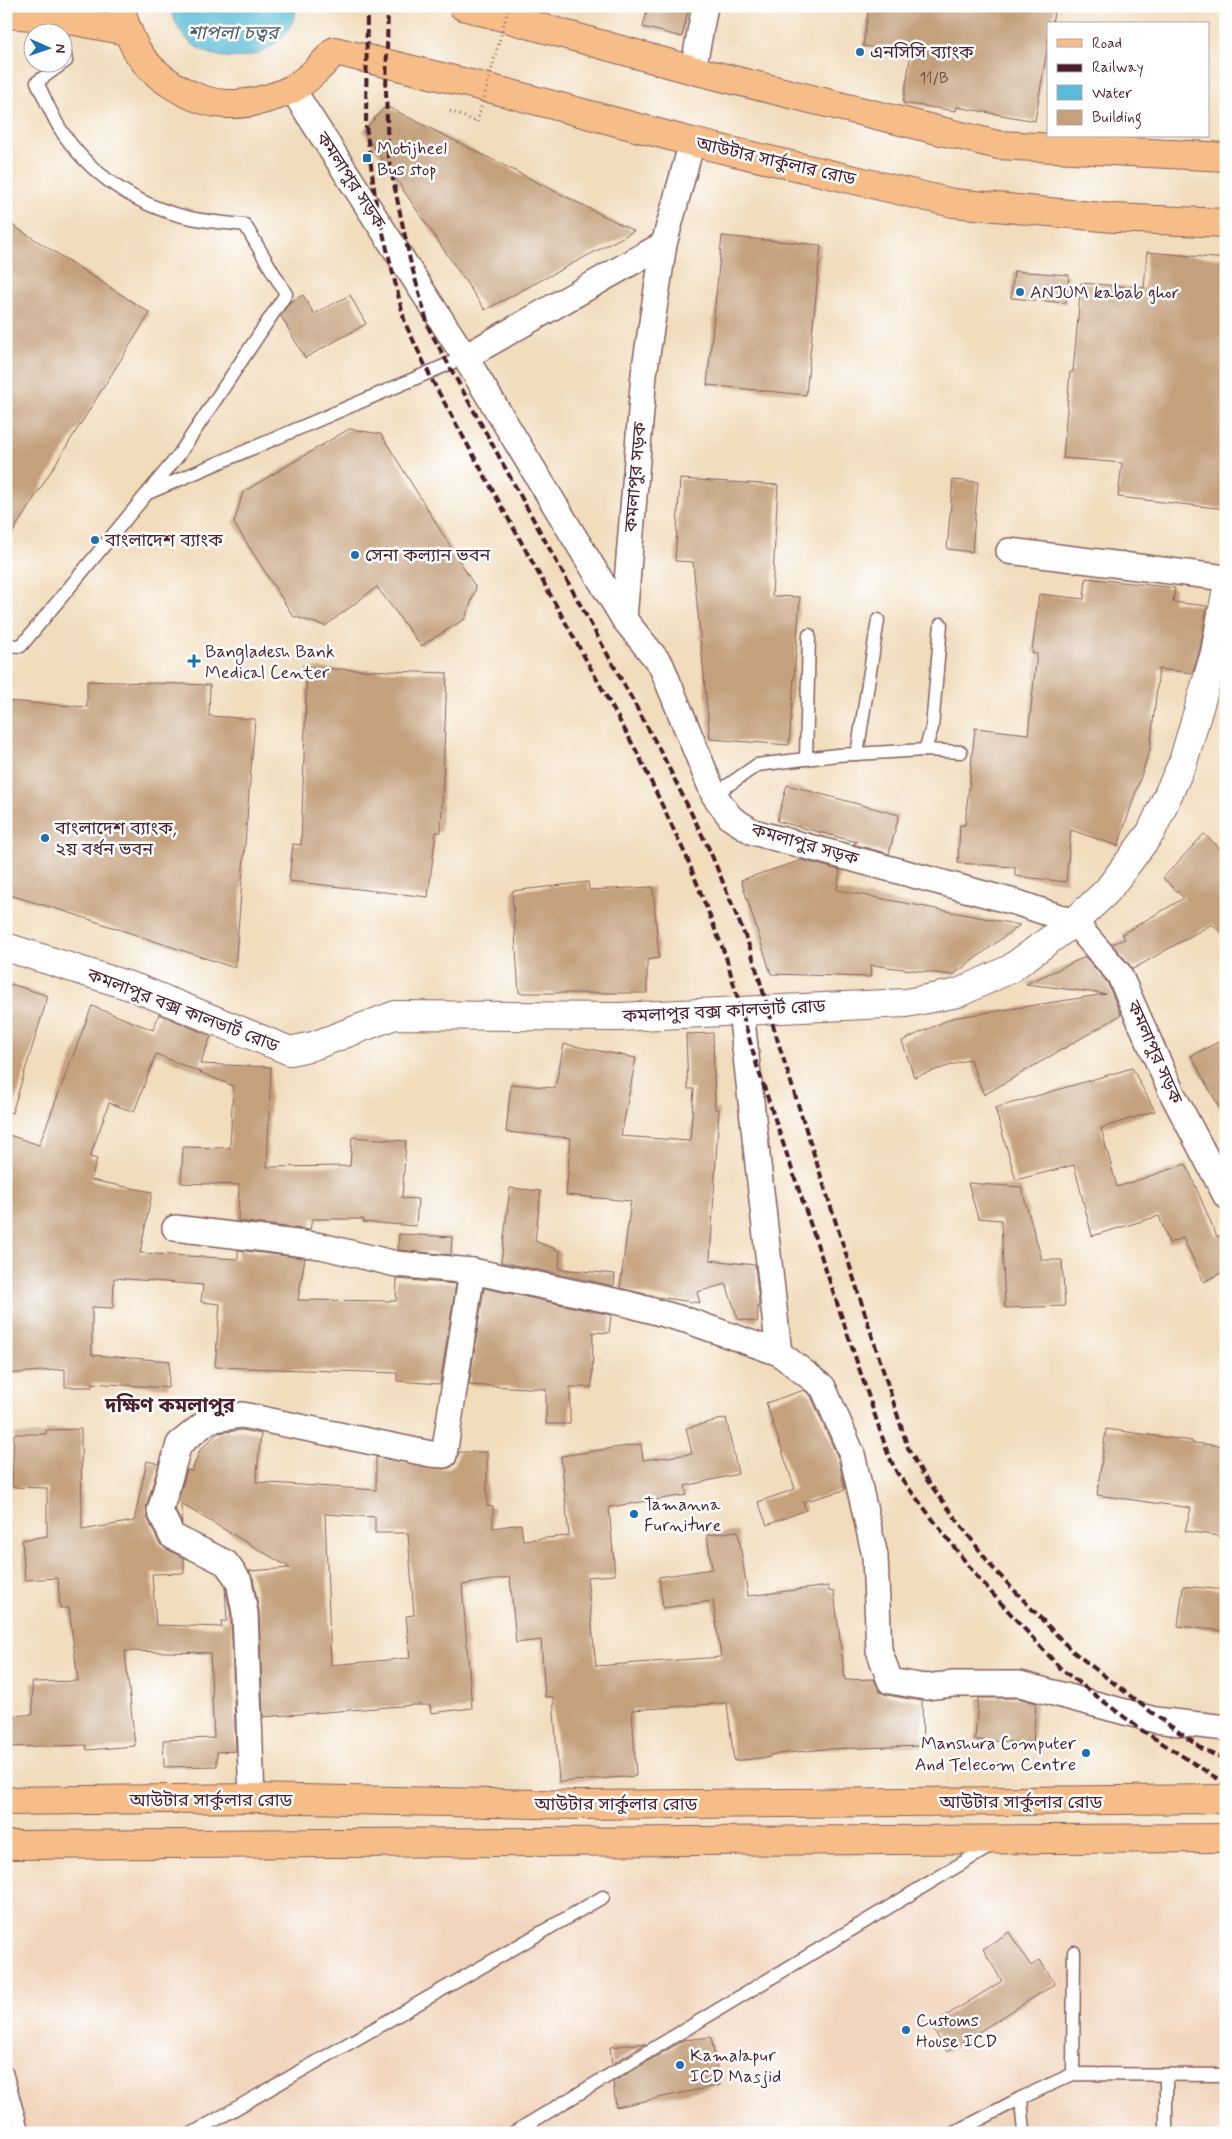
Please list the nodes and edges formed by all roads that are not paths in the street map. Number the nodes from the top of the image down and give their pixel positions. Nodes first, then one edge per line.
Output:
1 (462, 6) edge
2 (705, 6) edge
3 (6, 14) edge
4 (123, 19) edge
5 (63, 22) edge
6 (72, 23) edge
7 (693, 70) junction
8 (51, 72) edge
9 (292, 88) junction
10 (692, 142) junction
11 (1226, 157) edge
12 (1226, 223) edge
13 (664, 244) junction
14 (465, 357) junction
15 (146, 494) junction
16 (1010, 551) dead end
17 (1226, 578) edge
18 (1226, 593) edge
19 (624, 619) junction
20 (878, 620) dead end
21 (941, 624) dead end
22 (809, 634) dead end
23 (6, 645) edge
24 (925, 750) junction
25 (962, 752) dead end
26 (857, 754) junction
27 (806, 759) junction
28 (714, 795) junction
29 (1074, 922) junction
30 (6, 947) edge
31 (742, 1011) junction
32 (1224, 1186) edge
33 (175, 1228) dead end
34 (472, 1271) junction
35 (779, 1353) junction
36 (1226, 1728) edge
37 (252, 1798) junction
38 (1226, 1800) edge
39 (6, 1801) edge
40 (1226, 1838) edge
41 (1002, 1839) junction
42 (6, 1845) edge
43 (604, 1898) dead end
44 (1074, 1952) dead end
45 (6, 2072) edge
46 (1073, 2074) junction
47 (1166, 2075) junction
48 (1226, 2075) edge
49 (1021, 2098) junction
50 (23, 2133) edge
51 (193, 2133) edge
52 (513, 2133) edge
53 (954, 2133) edge
54 (1024, 2133) edge
55 (1166, 2133) edge

1 - 7 main road
2 - 7 street
3 - 5 main road
4 - 6 main road
4 - 9 main road
7 - 11 main road
8 - 15 lane
9 - 10 main road, আউটার সার্কুলার রোড
9 - 14 street, কমলাপুর সড়ক
10 - 12 main road, আউটার সার্কুলার রোড
10 - 13 street, কমলাপুর সড়ক
13 - 14 street
13 - 19 street, কমলাপুর সড়ক
14 - 15 lane
14 - 19 street, কমলাপুর সড়ক
15 - 23 lane
16 - 17 street
18 - 29 street, কমলাপুর বক্স কালভার্ট রোড
19 - 28 street, কমলাপুর সড়ক
20 - 26 lane
21 - 24 lane
22 - 27 lane
24 - 25 lane
24 - 26 lane
26 - 27 lane
27 - 28 lane
28 - 29 street, কমলাপুর সড়ক
29 - 31 street, কমলাপুর বক্স কালভার্ট রোড
29 - 32 street, কমলাপুর সড়ক
30 - 31 street, কমলাপুর বক্স কালভার্ট রোড
31 - 35 street
33 - 34 street
34 - 35 street
34 - 37 street
35 - 36 street
37 - 38 main road, আউটার সার্কুলার রোড
37 - 39 main road, আউটার সার্কুলার রোড
40 - 41 main road, আউটার সার্কুলার রোড
41 - 42 main road, আউটার সার্কুলার রোড
41 - 52 lane
43 - 51 lane
44 - 46 lane
45 - 50 lane
46 - 47 lane
46 - 49 lane
47 - 48 lane
47 - 55 lane
49 - 53 lane
49 - 54 lane

